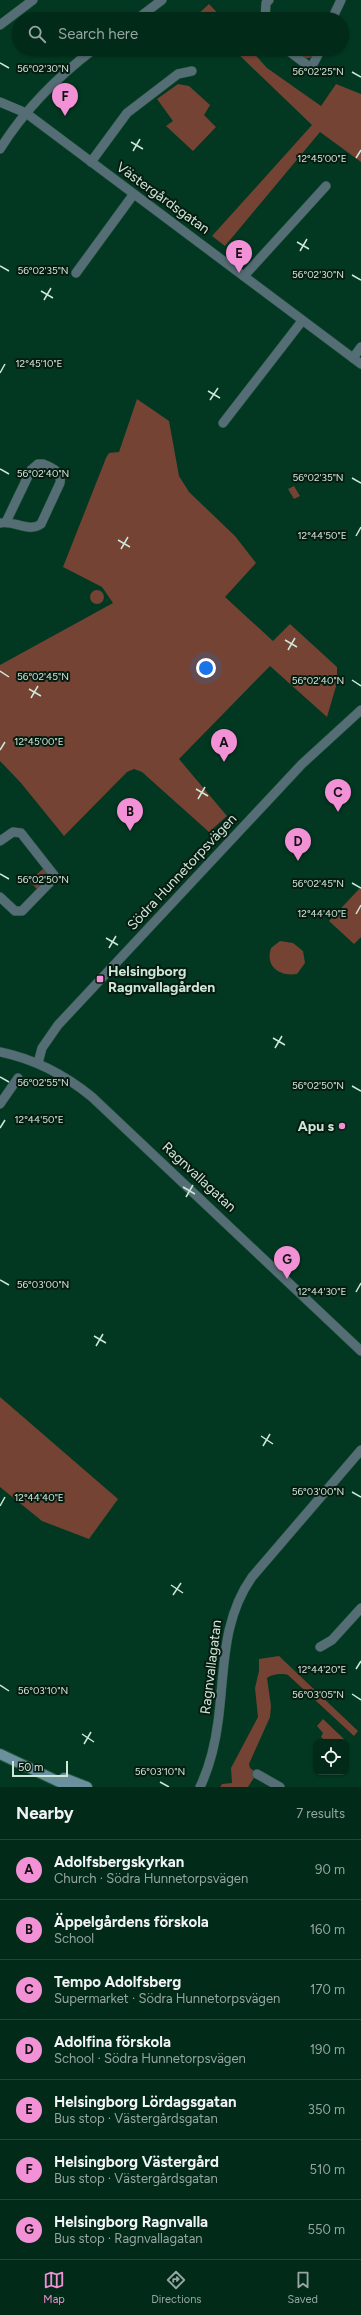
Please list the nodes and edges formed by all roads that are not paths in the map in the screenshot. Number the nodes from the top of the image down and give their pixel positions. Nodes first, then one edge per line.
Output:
1 (33, 0) edge
2 (162, 0) edge
3 (269, 0) edge
4 (341, 0) edge
5 (17, 12) edge
6 (146, 12) edge
7 (265, 12) edge
8 (335, 12) edge
9 (12, 16) edge
10 (0, 25) edge
11 (85, 56) edge
12 (295, 56) edge
13 (317, 56) edge
14 (192, 70) dead end
15 (0, 102) edge
16 (26, 113) junction
17 (0, 149) edge
18 (91, 162) junction
19 (326, 186) dead end
20 (133, 195) junction
21 (76, 273) dead end
22 (244, 276) junction
23 (302, 320) junction
24 (361, 347) edge
25 (353, 358) junction
26 (361, 364) edge
27 (223, 423) dead end
28 (3, 522) edge
29 (361, 710) edge
30 (0, 841) edge
31 (0, 897) edge
32 (0, 1052) edge
33 (38, 1063) junction
34 (18, 1078) dead end
35 (0, 1104) edge
36 (361, 1350) edge
37 (361, 1450) edge
38 (361, 1608) edge
39 (320, 1647) dead end
40 (0, 1754) edge
41 (33, 1769) junction
42 (257, 1774) dead end
43 (70, 1787) edge
44 (87, 1787) edge
45 (200, 1787) edge
46 (280, 1787) edge

1 - 5 street
2 - 6 street
3 - 7 street
4 - 8 street
9 - 10 street
11 - 16 street
12 - 13 street
14 - 18 street
15 - 16 street, Västergårdsgatan
16 - 17 street
16 - 18 street, Västergårdsgatan
18 - 20 street, Västergårdsgatan
19 - 22 street
20 - 21 street
20 - 22 street, Västergårdsgatan
22 - 23 street, Västergårdsgatan
23 - 25 street, Västergårdsgatan
23 - 27 street
24 - 25 street
25 - 26 street, Västergårdsgatan
28 - 28 street
29 - 33 street, Södra Hunnetorpsvägen
30 - 31 street
32 - 33 street, Ragnvallagatan
33 - 36 street, Ragnvallagatan
34 - 35 street
37 - 45 street, Ragnvallagatan
38 - 39 street
40 - 41 street
41 - 43 street
41 - 44 street
42 - 46 street

